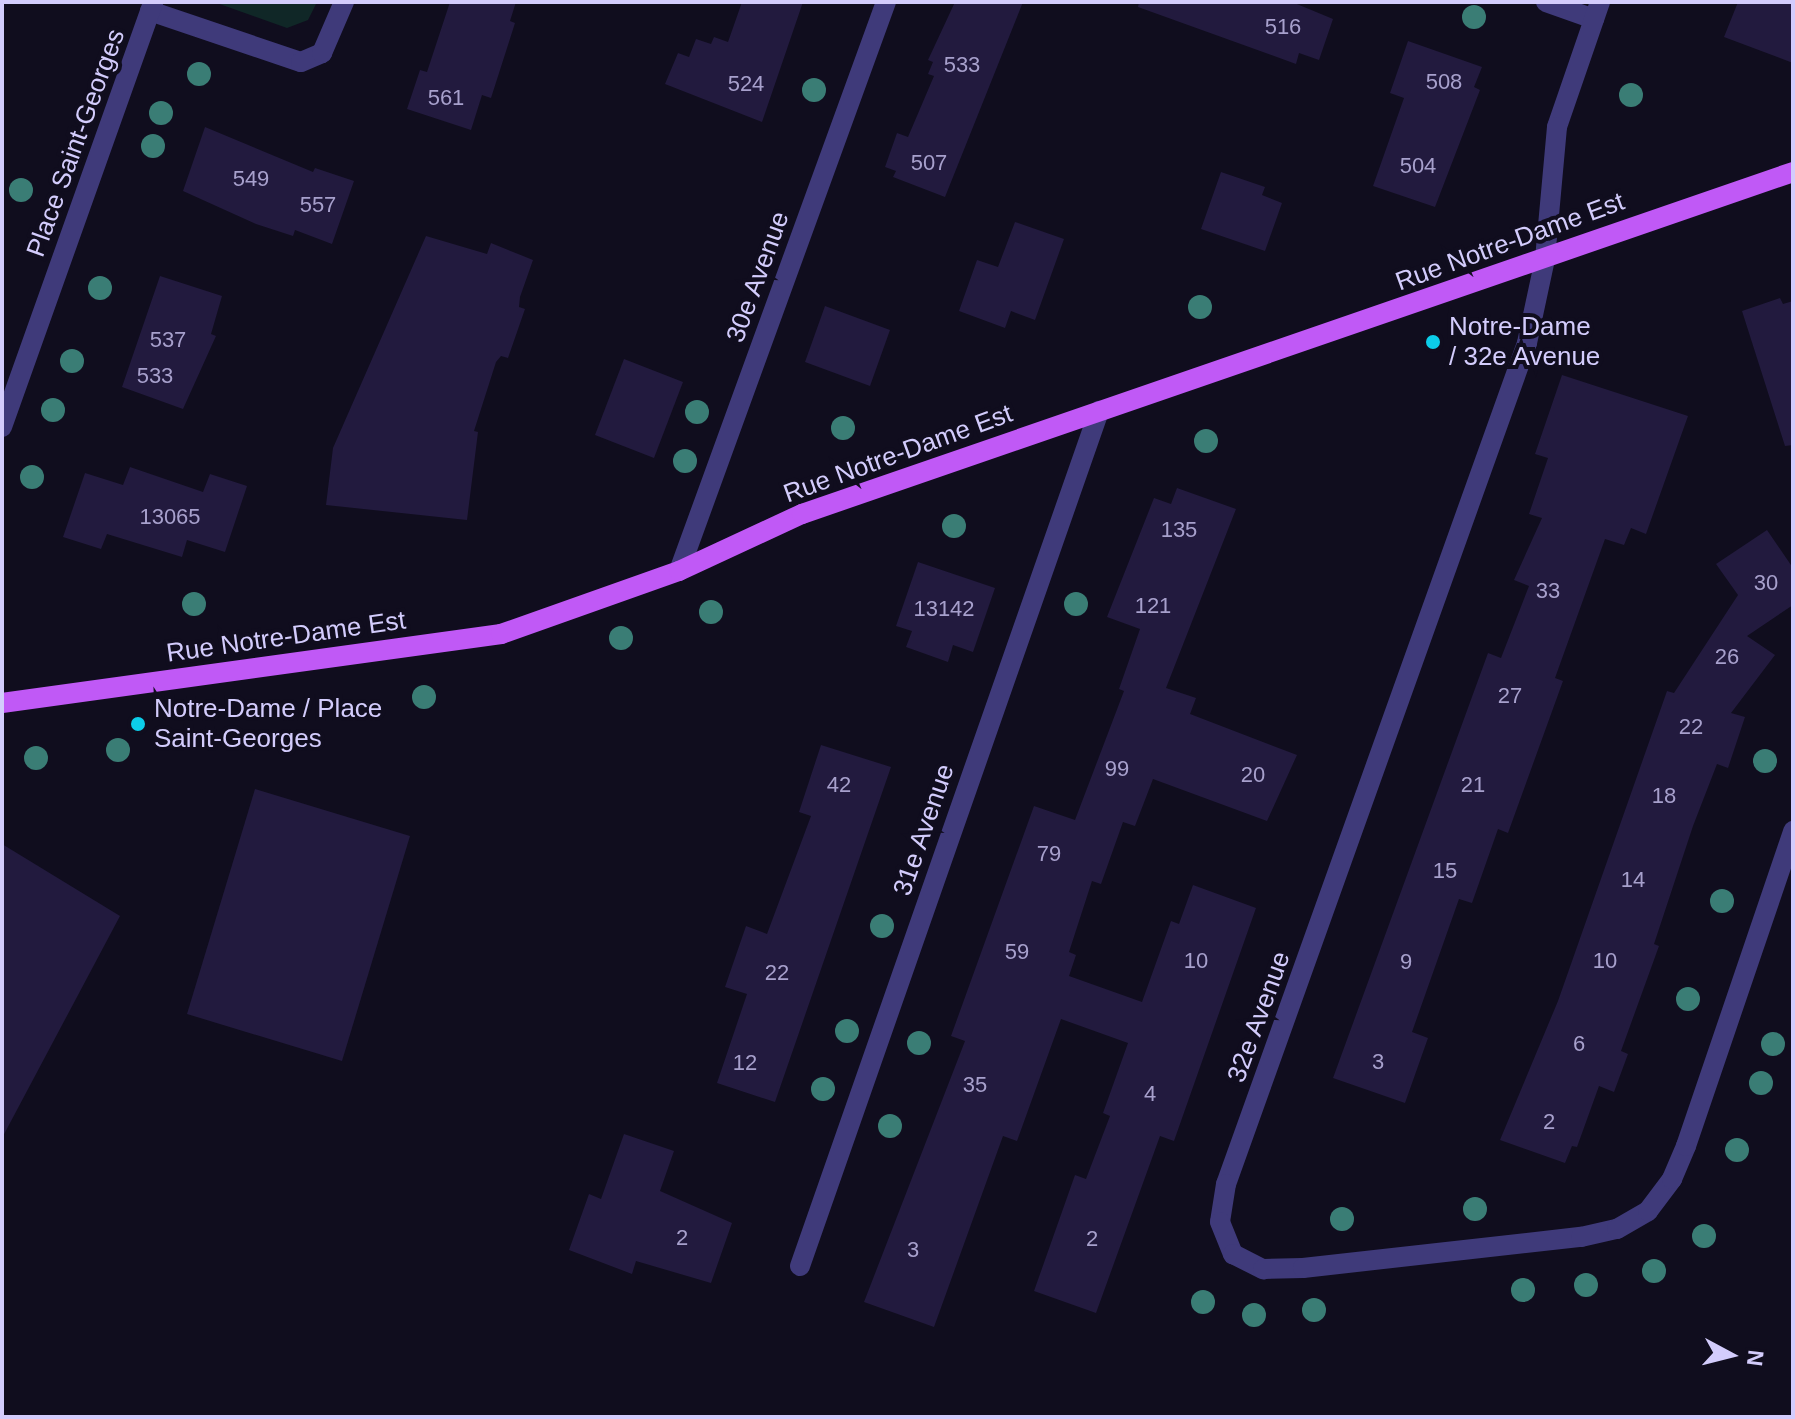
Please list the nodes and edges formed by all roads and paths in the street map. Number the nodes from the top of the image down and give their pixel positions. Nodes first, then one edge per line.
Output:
1 (344, 2) edge
2 (886, 2) edge
3 (1546, 2) edge
4 (152, 6) edge
5 (1597, 10) edge
6 (1793, 172) edge
7 (1545, 259) junction
8 (1099, 411) junction
9 (2, 427) edge
10 (679, 571) junction
11 (2, 703) edge
12 (1793, 831) edge
13 (800, 1266) dead end

1 - 4 street, Place Saint-Georges
2 - 10 street, 30e Avenue
3 - 5 street
4 - 9 street, Place Saint-Georges
5 - 7 street, 32e Avenue
6 - 7 main road, Rue Notre-Dame Est
7 - 8 main road, Rue Notre-Dame Est
7 - 12 street, 32e Avenue
8 - 10 main road, Rue Notre-Dame Est
8 - 13 street, 31e Avenue
10 - 11 main road, Rue Notre-Dame Est

